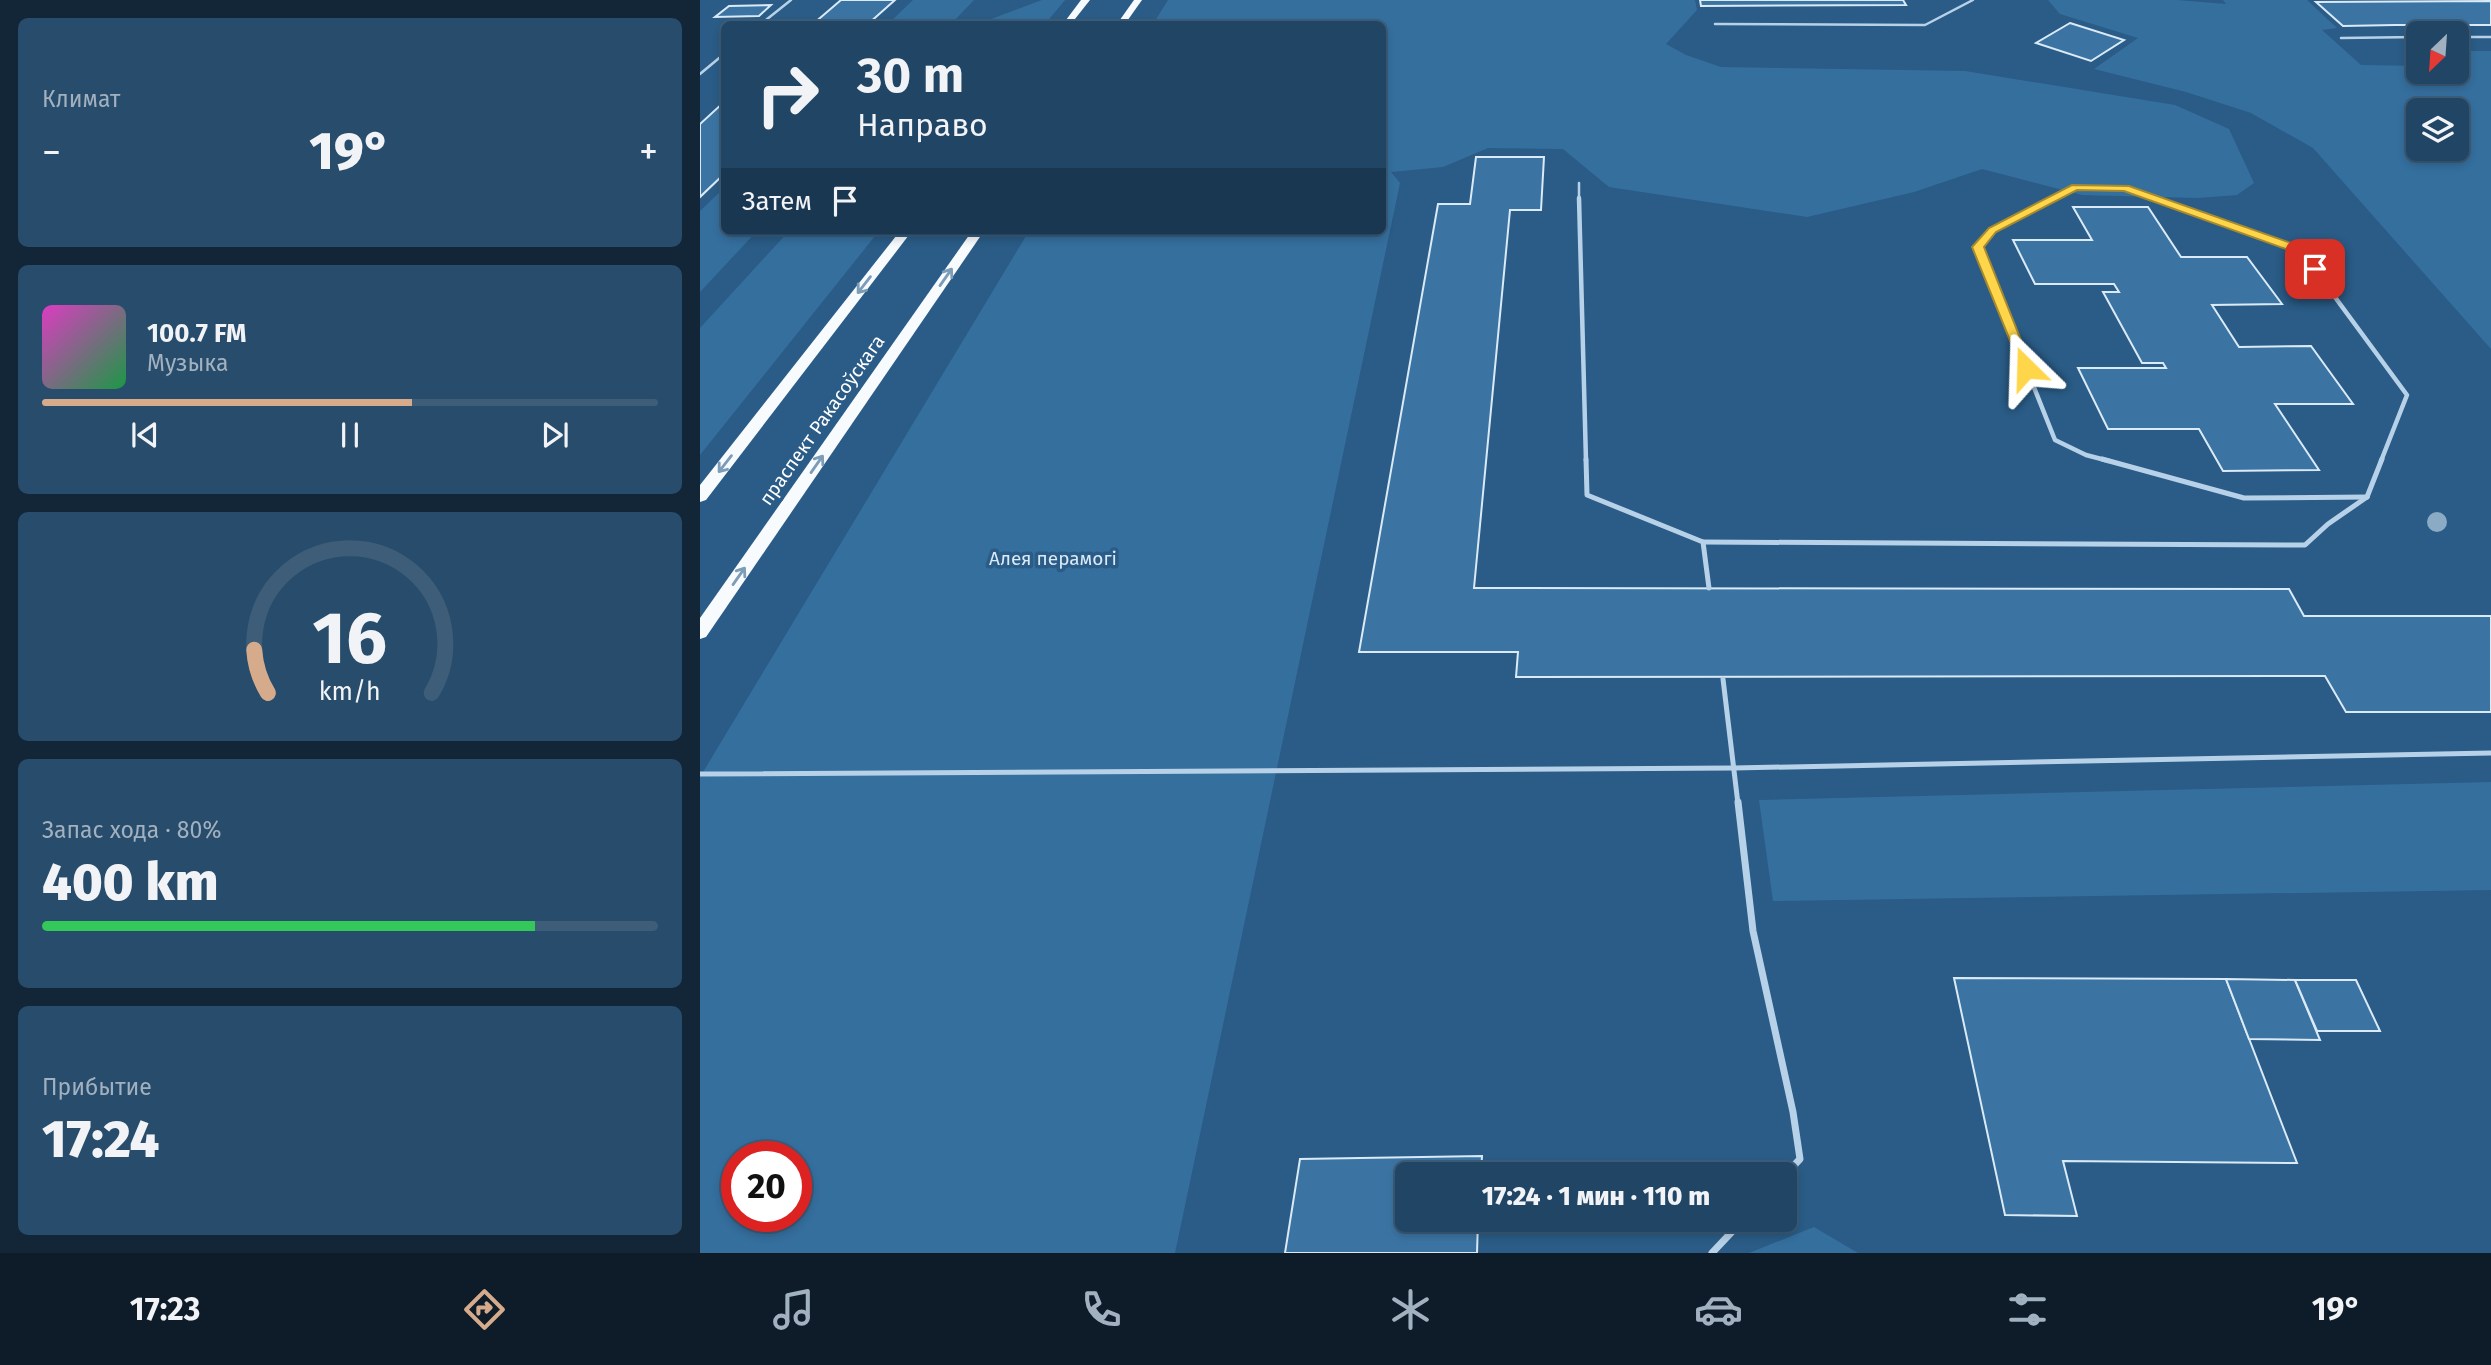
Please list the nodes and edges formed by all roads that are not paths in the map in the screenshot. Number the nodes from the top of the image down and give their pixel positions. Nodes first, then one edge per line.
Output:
1 (791, 0) edge
2 (1086, 0) edge
3 (1138, 0) edge
4 (1973, 0) edge
5 (765, 21) edge
6 (1069, 21) edge
7 (1123, 21) edge
8 (1715, 24) dead end
9 (2406, 37) edge
10 (2469, 37) edge
11 (2491, 37) edge
12 (2341, 38) dead end
13 (721, 56) edge
14 (700, 74) edge
15 (1578, 183) dead end
16 (903, 235) edge
17 (975, 235) edge
18 (700, 496) edge
19 (2367, 497) junction
20 (1703, 542) junction
21 (1709, 588) dead end
22 (700, 632) edge
23 (1723, 679) dead end
24 (2491, 754) edge
25 (1734, 768) junction
26 (700, 774) edge
27 (1797, 1162) edge
28 (1732, 1232) edge
29 (1712, 1253) edge

1 - 5 lane
2 - 6 main road
3 - 7 main road
4 - 8 lane
9 - 12 lane
10 - 11 lane
13 - 14 lane
15 - 20 lane
16 -> 18 main road
22 -> 17 main road, праспект Ракасоўскага
19 - 19 lane
19 - 20 lane
20 - 21 lane
23 - 25 lane
24 - 25 lane
25 - 26 lane
25 - 27 lane
28 - 29 lane

